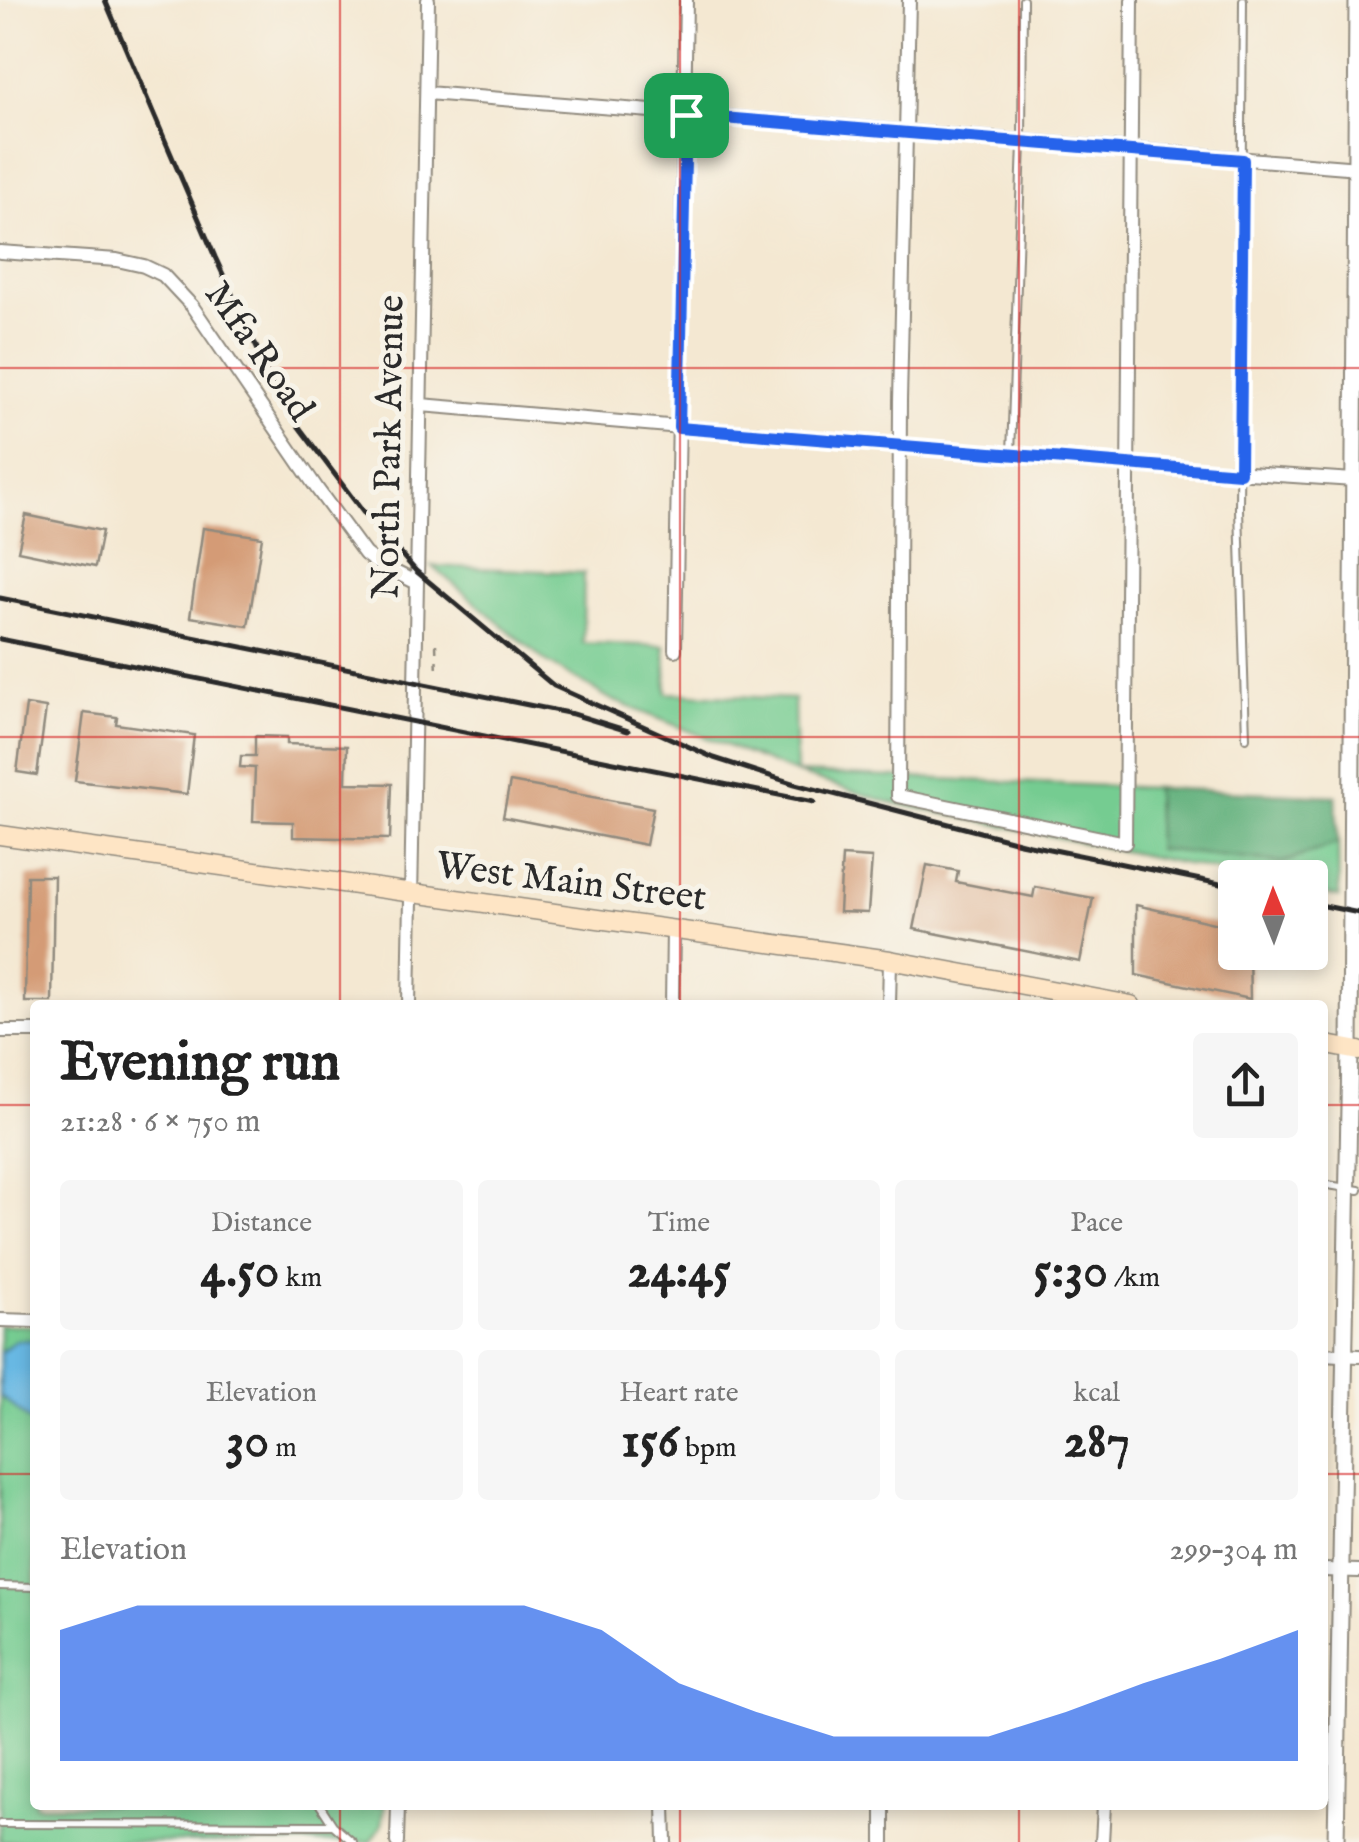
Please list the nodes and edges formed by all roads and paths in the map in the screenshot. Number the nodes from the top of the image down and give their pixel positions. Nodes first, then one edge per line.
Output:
1 (428, 0) edge
2 (686, 0) edge
3 (909, 0) edge
4 (1023, 0) edge
5 (1132, 0) edge
6 (1243, 0) edge
7 (1356, 0) edge
8 (427, 93) junction
9 (686, 115) junction
10 (906, 134) junction
11 (1022, 143) junction
12 (1131, 152) junction
13 (1243, 160) junction
14 (1357, 168) edge
15 (0, 252) edge
16 (421, 405) junction
17 (679, 428) junction
18 (900, 446) junction
19 (1010, 455) junction
20 (1130, 465) junction
21 (1240, 473) junction
22 (1356, 480) edge
23 (415, 582) junction
24 (436, 644) dead end
25 (675, 650) dead end
26 (437, 675) dead end
27 (1246, 738) dead end
28 (1355, 808) edge
29 (0, 835) edge
30 (411, 894) junction
31 (673, 928) junction
32 (890, 960) junction
33 (410, 1000) edge
34 (672, 1000) edge
35 (890, 1000) edge
36 (1097, 1000) edge
37 (0, 1030) edge
38 (30, 1032) edge
39 (1328, 1045) edge
40 (1355, 1050) edge
41 (1328, 1185) edge
42 (1353, 1189) edge
43 (0, 1320) edge
44 (30, 1321) edge
45 (1351, 1356) edge
46 (1331, 1570) edge
47 (1359, 1571) edge
48 (0, 1586) edge
49 (30, 1588) edge
50 (1330, 1725) edge
51 (323, 1810) edge
52 (398, 1810) edge
53 (664, 1810) edge
54 (883, 1810) edge
55 (1104, 1810) edge
56 (0, 1824) edge
57 (333, 1825) junction
58 (353, 1842) edge
59 (397, 1842) edge
60 (665, 1842) edge
61 (882, 1842) edge
62 (1102, 1842) edge
63 (1336, 1842) edge

1 - 8 street, North Park Avenue
2 - 9 street
3 - 10 street
4 - 11 lane
5 - 12 street
6 - 13 lane
7 - 14 street
8 - 9 street
8 - 16 street, North Park Avenue
9 - 10 street
9 - 17 street
10 - 11 street
10 - 18 street
11 - 12 street
11 - 19 lane
12 - 13 street
12 - 20 street
13 - 14 street
13 - 21 lane
14 - 22 street
15 - 23 street, Mfa Road
16 - 17 street
16 - 23 street, North Park Avenue
17 - 18 street
17 - 25 street
18 - 19 street
18 - 20 street
19 - 20 street
20 - 21 street
21 - 22 street
21 - 27 lane
22 - 28 street
23 - 30 street, North Park Avenue
24 - 26 path
28 - 40 street
29 - 30 main road, West Main Street
30 - 31 main road, West Main Street
30 - 33 street, North Park Avenue
31 - 32 main road, West Main Street
31 - 34 street
32 - 35 street
32 - 36 main road, West Main Street
37 - 38 street
39 - 40 main road
40 - 42 street
41 - 42 lane
42 - 45 street
43 - 44 street
45 - 46 street
46 - 47 street
46 - 50 street
48 - 49 lane
50 - 63 street
51 - 57 lane
52 - 59 street
53 - 60 street
54 - 61 street
55 - 62 street
56 - 57 lane
57 - 58 lane

